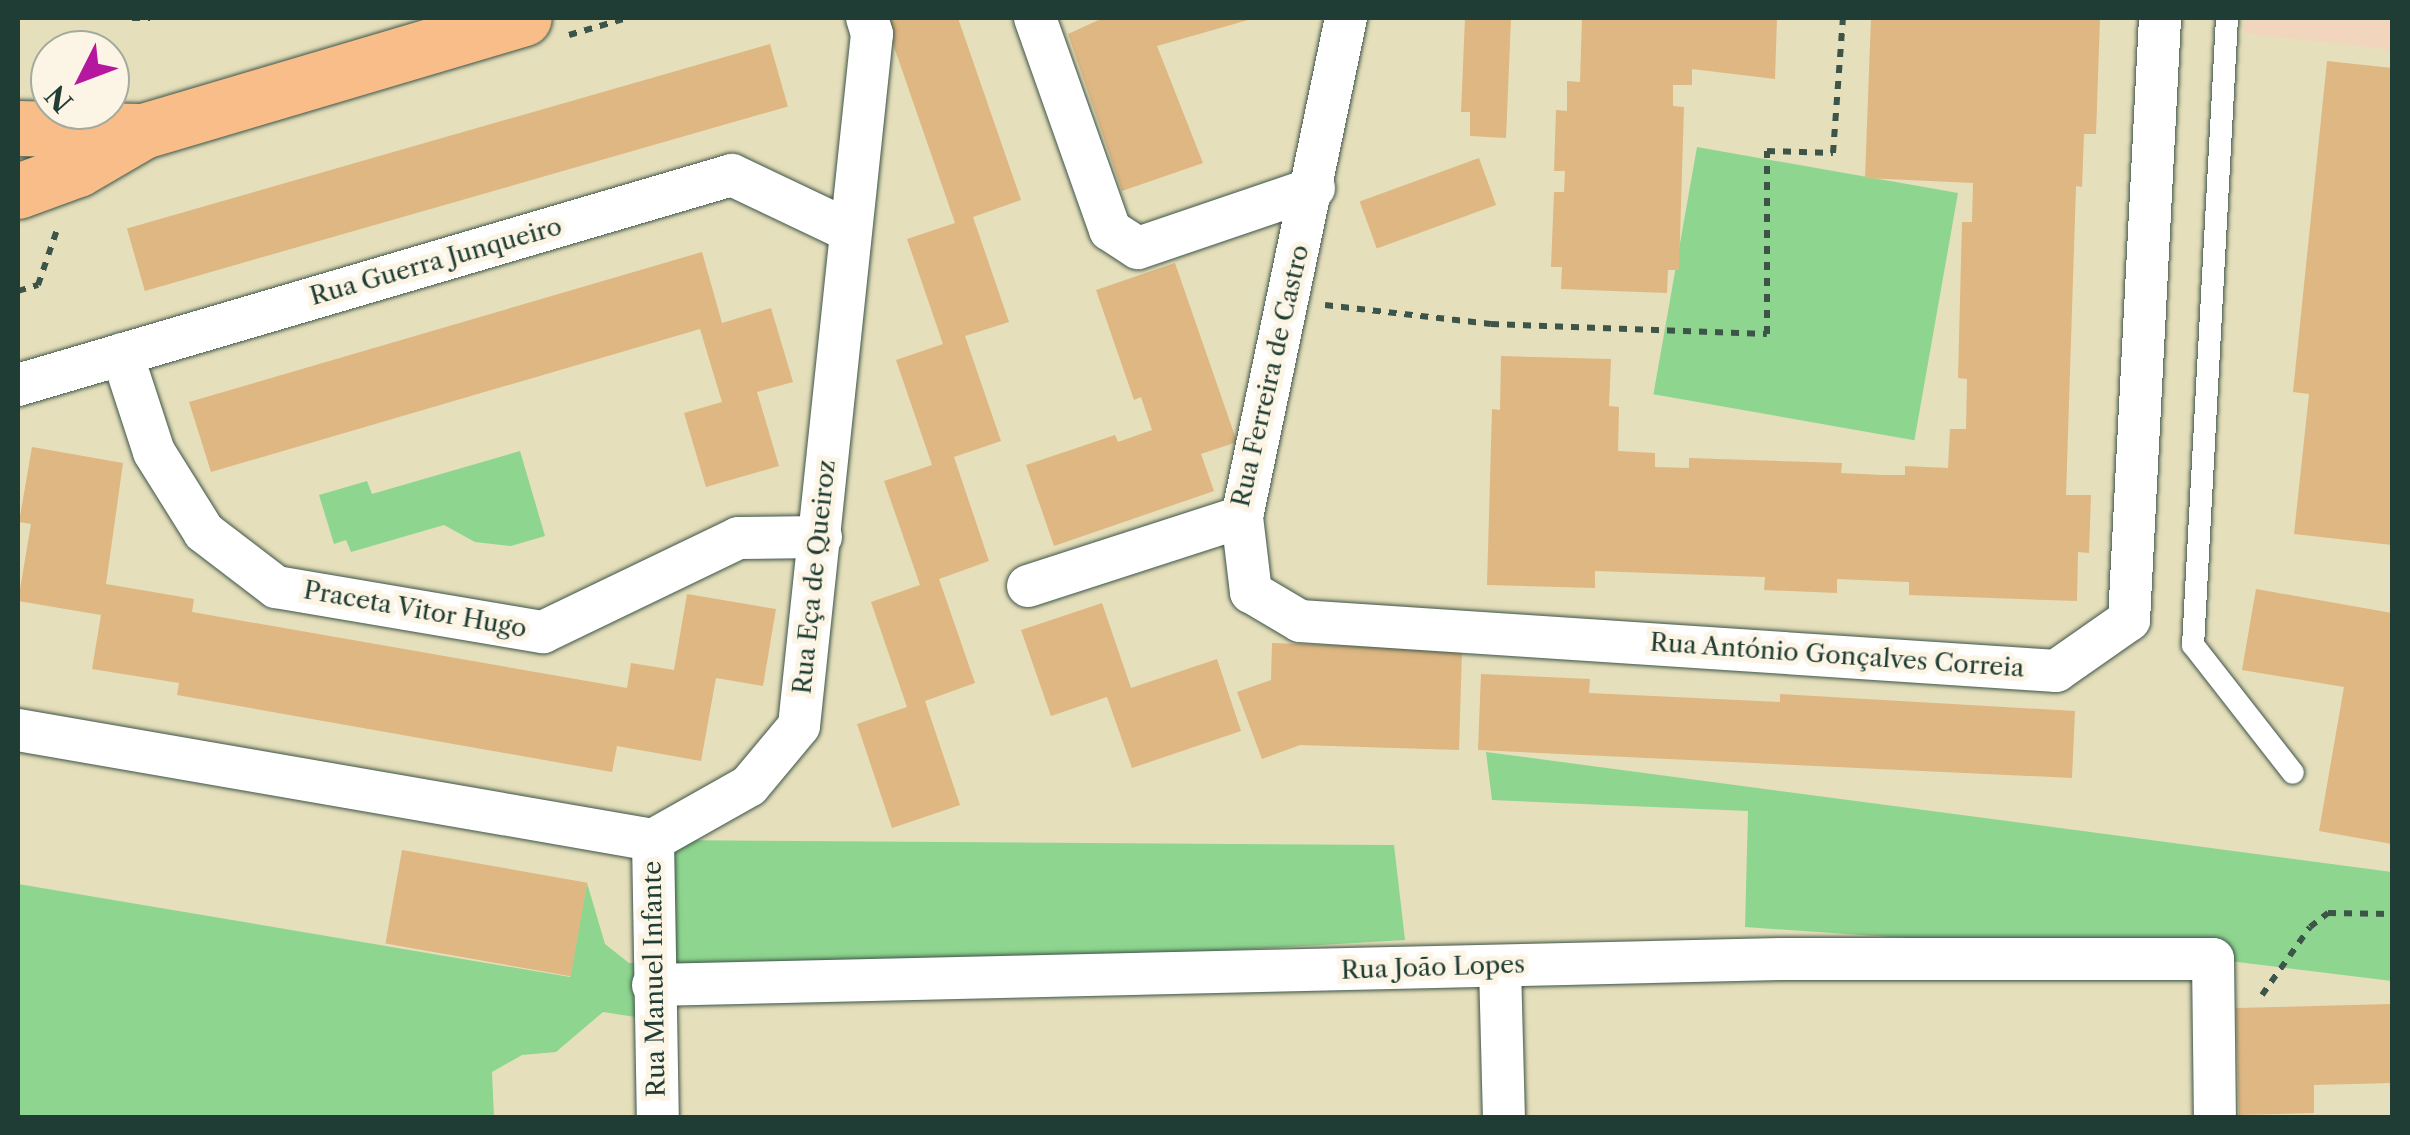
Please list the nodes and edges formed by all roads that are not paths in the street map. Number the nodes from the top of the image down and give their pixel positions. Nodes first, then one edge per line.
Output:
1 (524, 18) edge
2 (867, 18) edge
3 (1034, 18) edge
4 (1346, 18) edge
5 (2160, 18) edge
6 (2226, 18) edge
7 (18, 128) edge
8 (143, 131) junction
9 (1314, 188) junction
10 (18, 192) edge
11 (848, 230) junction
12 (122, 354) junction
13 (18, 384) edge
14 (1242, 516) junction
15 (821, 537) junction
16 (1028, 586) dead end
17 (18, 730) edge
18 (2294, 773) dead end
19 (653, 840) junction
20 (1500, 966) junction
21 (654, 985) junction
22 (658, 1118) edge
23 (1504, 1118) edge
24 (2215, 1118) edge

1 - 8 main road
2 - 11 street, Rua Eça de Queiroz
3 - 9 street
4 - 9 street, Rua Ferreira de Castro
5 - 14 street, Rua António Gonçalves Correia
6 - 18 lane
7 - 8 main road
8 - 10 main road
9 - 14 street, Rua Ferreira de Castro
11 - 12 street, Rua Guerra Junqueiro
11 - 15 street, Rua Eça de Queiroz
12 - 13 street, Rua Guerra Junqueiro
12 - 15 street, Praceta Vitor Hugo
14 - 16 street, Rua Ferreira de Castro
15 - 19 street, Rua Eça de Queiroz
17 - 19 street
19 - 21 street, Rua Manuel Infante
20 - 21 street, Rua João Lopes
20 - 23 street
20 - 24 street, Rua João Lopes
21 - 22 street, Rua Manuel Infante

